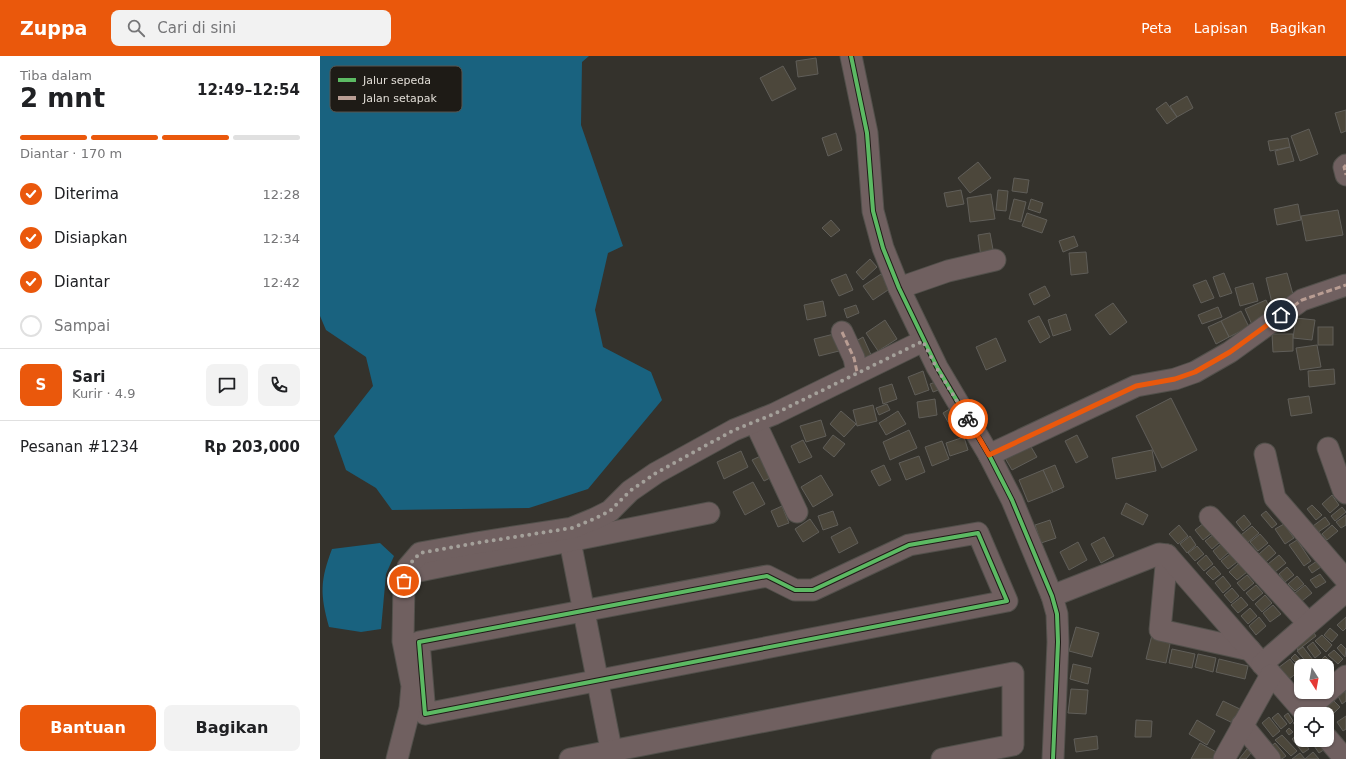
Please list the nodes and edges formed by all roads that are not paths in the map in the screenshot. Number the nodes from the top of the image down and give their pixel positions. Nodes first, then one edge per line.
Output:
1 (851, 56) edge
2 (1346, 165) edge
3 (1346, 175) edge
4 (995, 260) dead end
5 (1346, 285) edge
6 (899, 288) junction
7 (842, 332) dead end
8 (923, 341) junction
9 (857, 372) junction
10 (755, 422) junction
11 (1328, 448) dead end
12 (1265, 454) dead end
13 (989, 455) junction
14 (1346, 494) edge
15 (797, 512) dead end
16 (708, 513) dead end
17 (1210, 517) dead end
18 (570, 541) junction
19 (1166, 555) junction
20 (419, 571) dead end
21 (1346, 580) edge
22 (1346, 591) edge
23 (1052, 596) junction
24 (584, 611) junction
25 (1308, 623) junction
26 (1261, 663) junction
27 (1346, 676) edge
28 (598, 681) junction
29 (1300, 707) edge
30 (1312, 707) edge
31 (1242, 725) junction
32 (1334, 745) edge
33 (613, 755) edge
34 (1345, 756) edge
35 (396, 759) edge
36 (570, 759) edge
37 (942, 759) edge
38 (1054, 759) edge
39 (1224, 759) edge
40 (1270, 759) edge

1 - 6 street
2 - 3 street
4 - 6 street
5 - 13 street
6 - 8 street
7 - 9 street
8 - 9 street
8 - 13 street
9 - 10 street
10 - 15 street
10 - 35 street
11 - 14 street
12 - 21 street
13 - 23 street
16 - 18 street
17 - 25 street
18 - 20 street
18 - 24 street
19 - 23 street
19 - 26 street
19 - 26 street
22 - 25 street
23 - 38 street
24 - 28 street
24 - 28 street
24 - 28 street
25 - 26 street
26 - 29 street
26 - 31 street
27 - 30 street
28 - 33 street
31 - 39 street
31 - 40 street
32 - 34 street
33 - 36 street
33 - 37 street

